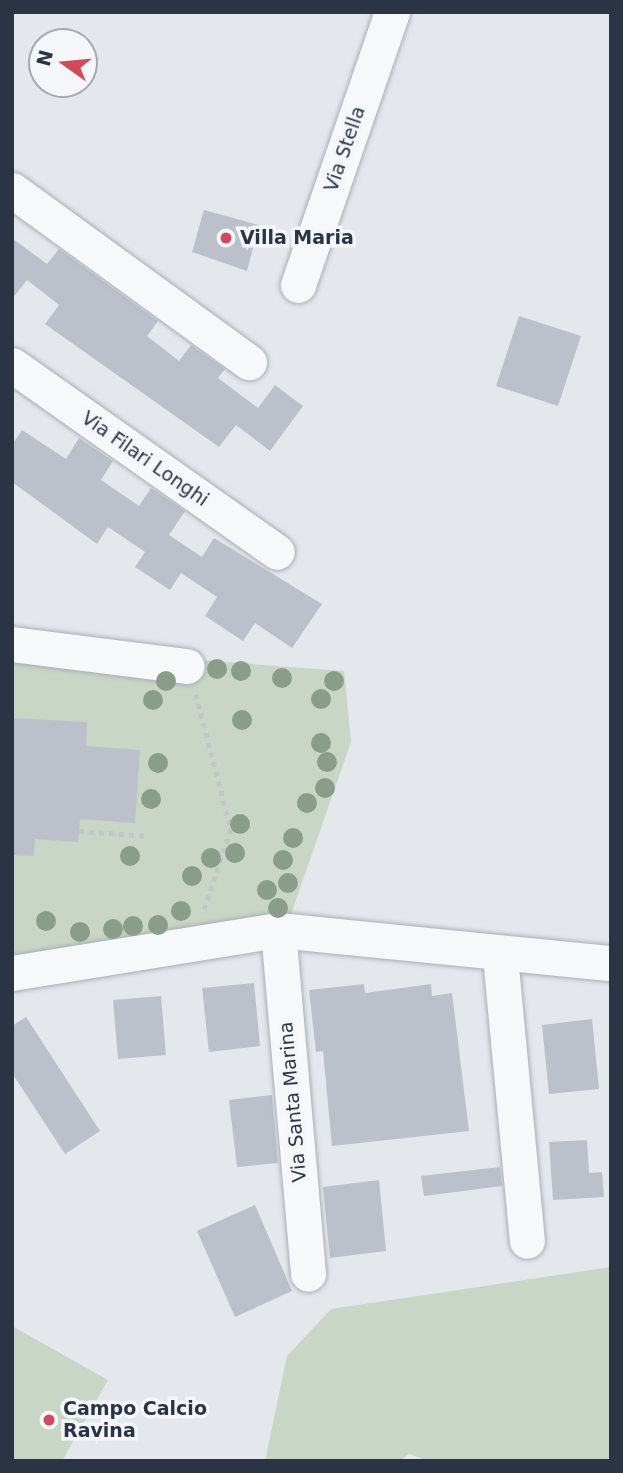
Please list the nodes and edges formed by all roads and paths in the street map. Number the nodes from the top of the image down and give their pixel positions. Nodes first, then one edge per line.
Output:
1 (392, 12) edge
2 (12, 190) edge
3 (298, 285) dead end
4 (250, 362) dead end
5 (12, 365) edge
6 (277, 552) dead end
7 (12, 644) edge
8 (187, 666) joint
9 (79, 831) dead end
10 (148, 836) dead end
11 (198, 921) dead end
12 (278, 930) junction
13 (500, 956) junction
14 (611, 962) edge
15 (12, 973) edge
16 (527, 1241) dead end
17 (308, 1273) dead end

1 - 3 street, Via Stella
2 - 4 street
5 - 6 street, Via Filari Longhi
7 - 8 street
8 - 11 path
9 - 10 path
12 - 13 street
12 - 15 street
12 - 17 street, Via Santa Marina
13 - 14 street
13 - 16 street

